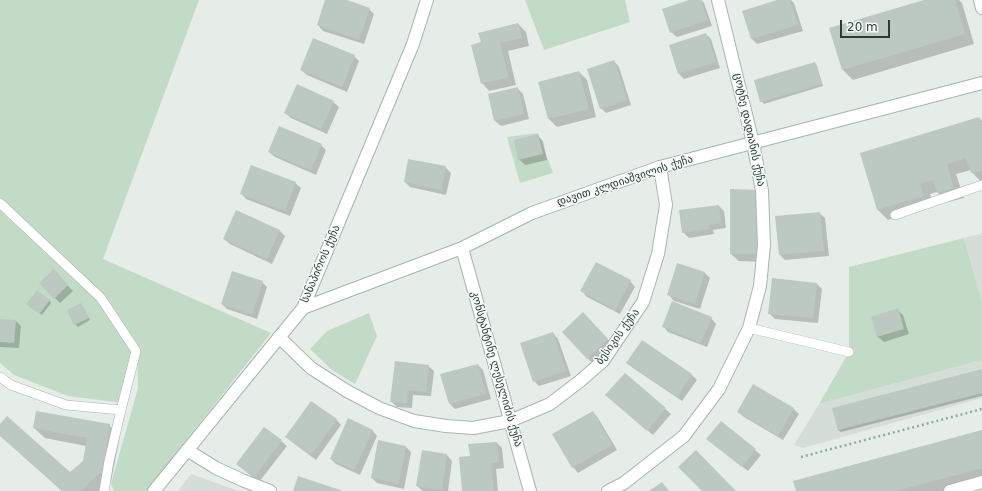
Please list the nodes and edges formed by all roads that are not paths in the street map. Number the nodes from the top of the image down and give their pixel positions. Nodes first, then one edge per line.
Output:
1 (427, 0) edge
2 (718, 0) edge
3 (980, 0) edge
4 (982, 8) edge
5 (982, 83) edge
6 (753, 143) junction
7 (660, 167) junction
8 (982, 185) edge
9 (0, 203) edge
10 (895, 215) dead end
11 (462, 248) junction
12 (303, 308) junction
13 (749, 328) junction
14 (279, 337) junction
15 (849, 352) dead end
16 (0, 377) edge
17 (120, 410) junction
18 (510, 421) junction
19 (187, 450) junction
20 (982, 482) edge
21 (104, 491) edge
22 (154, 491) edge
23 (270, 491) edge
24 (530, 491) edge
25 (608, 491) edge
26 (950, 491) edge

1 - 12 street, სანაპიროს ქუჩა
2 - 6 street, ცოტნე დადიანის ქუჩა
3 - 4 street
5 - 6 street, დავით კლდიაშვილის ქუჩა
6 - 7 street, დავით კლდიაშვილის ქუჩა
6 - 13 street, ცოტნე დადიანის ქუჩა
7 - 11 street, დავით კლდიაშვილის ქუჩა
7 - 18 street, ბესიკის ქუჩა
8 - 10 lane
9 - 17 lane
11 - 12 street, დავით კლდიაშვილის ქუჩა
11 - 18 street, კონსტანტინე ლესელიძის ქუჩა
12 - 14 street, სანაპიროს ქუჩა
13 - 15 lane
13 - 25 street, ცოტნე დადიანის ქუჩა
14 - 18 street, ბესიკის ქუჩა
14 - 19 street, სანაპიროს ქუჩა
16 - 17 lane
17 - 21 lane
18 - 24 street, კონსტანტინე ლესელიძის ქუჩა
19 - 22 street, სანაპიროს ქუჩა
19 - 23 street
20 - 26 street

